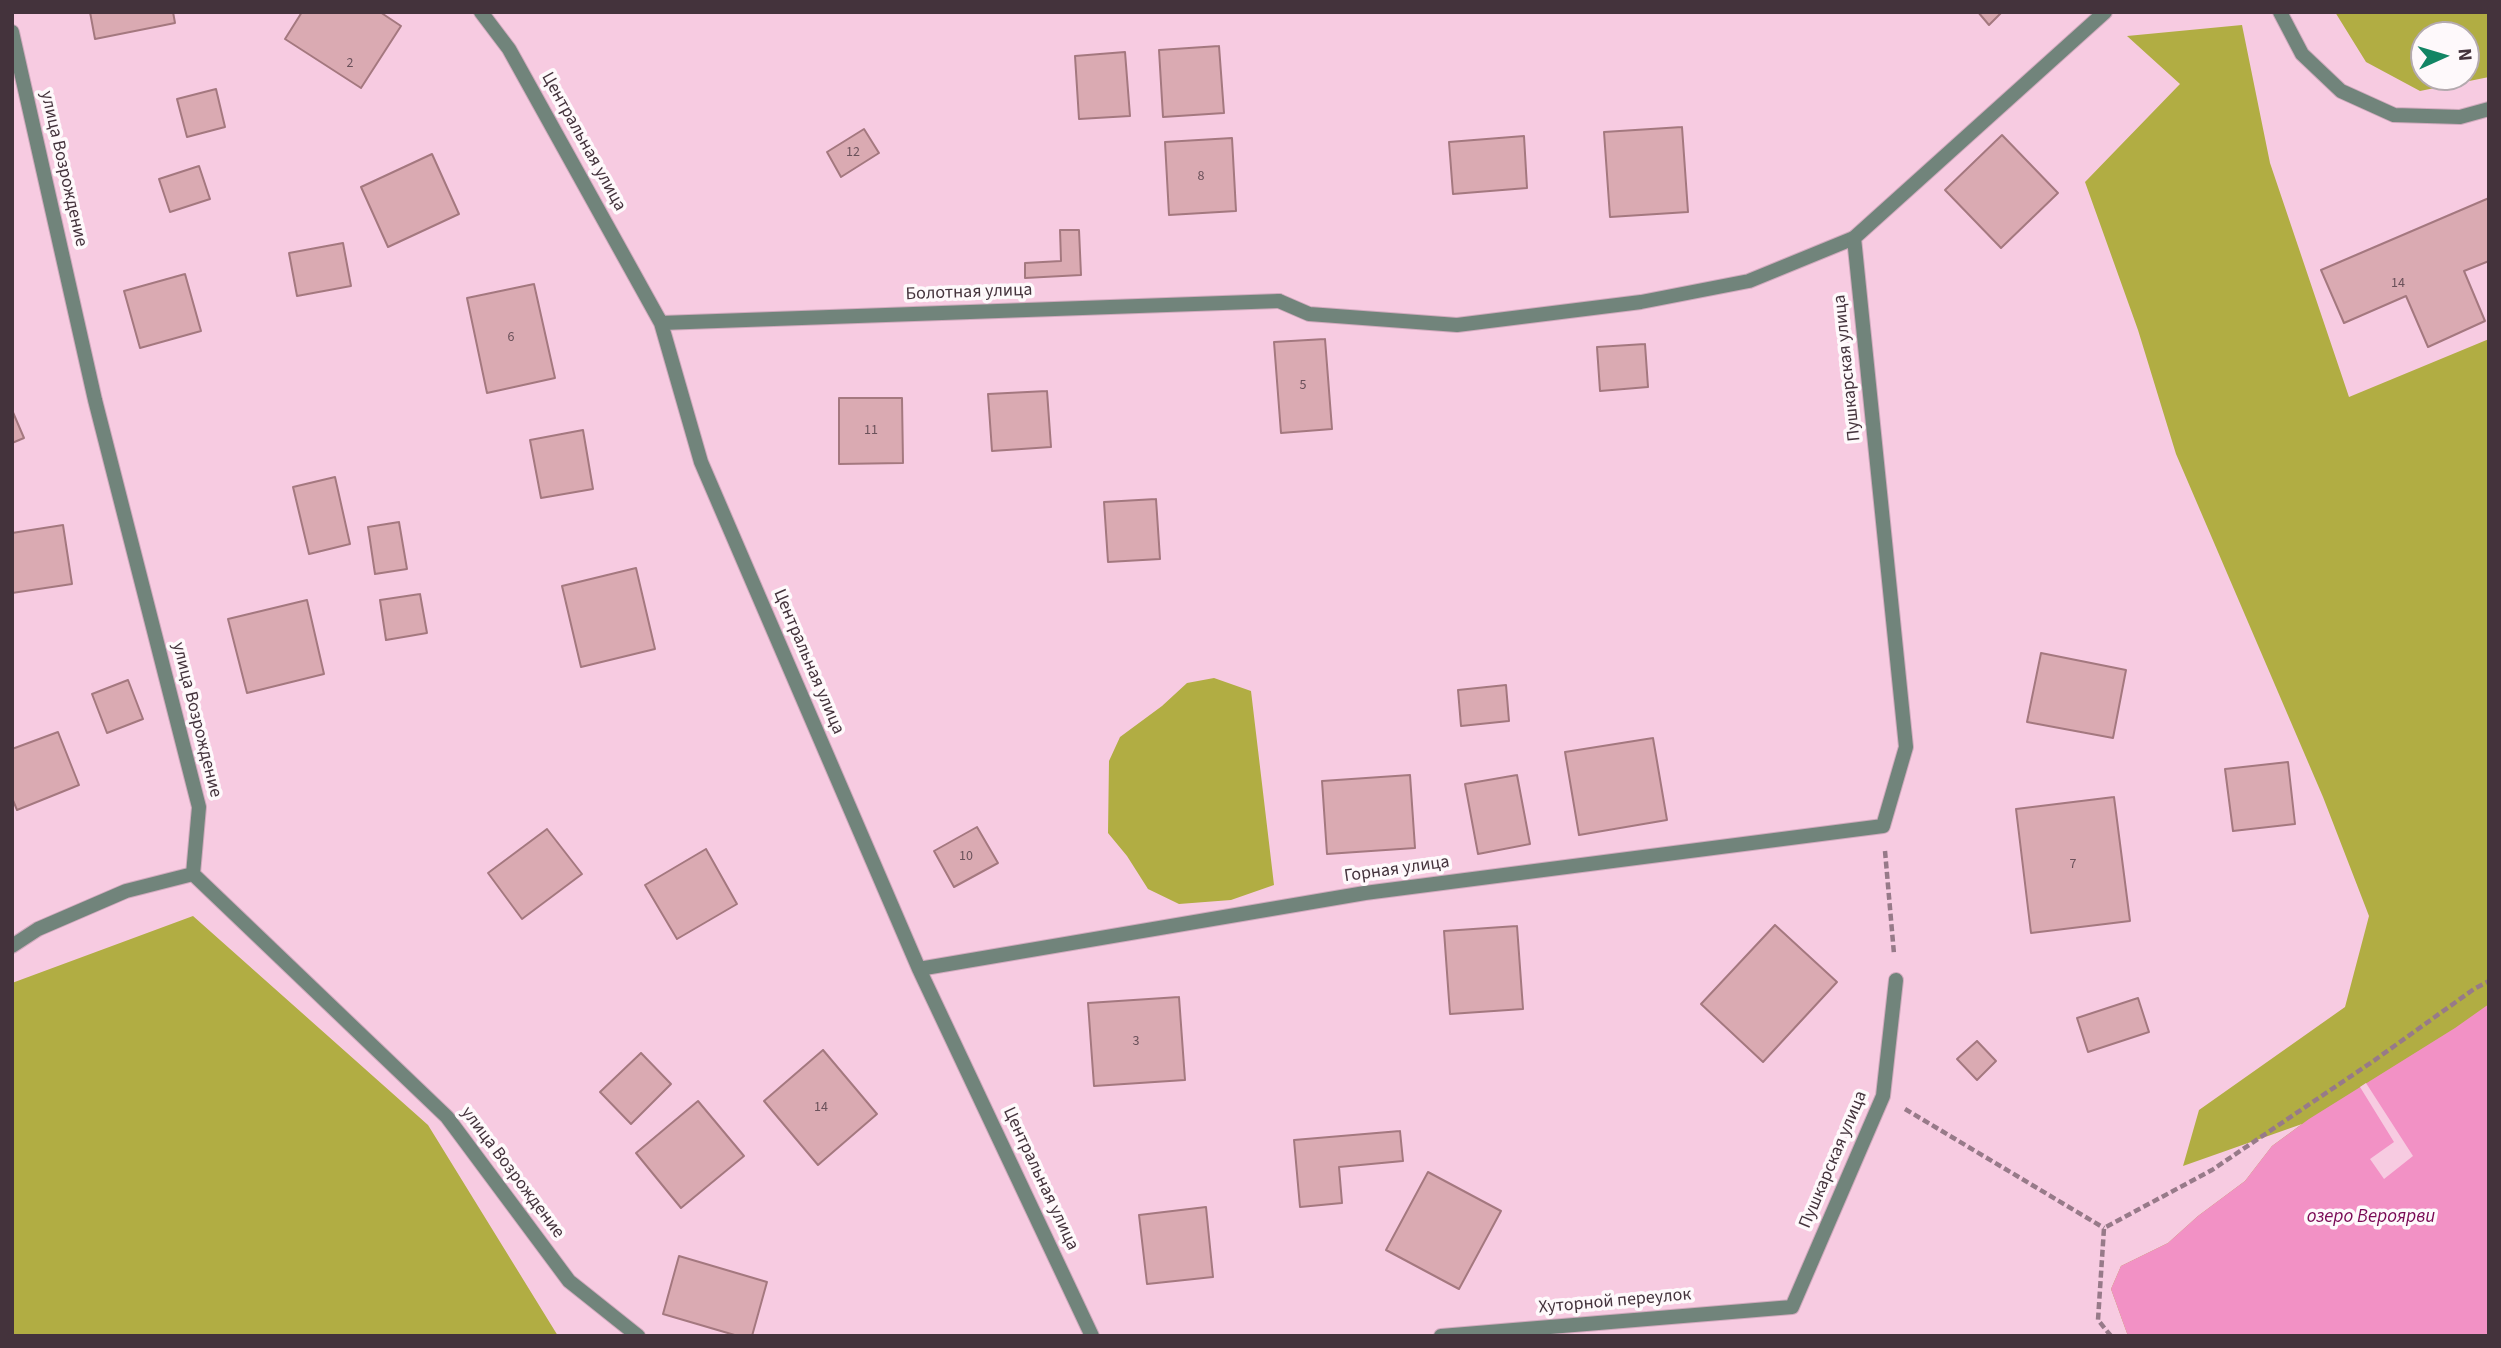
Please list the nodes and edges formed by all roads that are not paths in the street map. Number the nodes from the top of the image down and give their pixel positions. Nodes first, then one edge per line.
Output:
1 (481, 12) edge
2 (2105, 12) edge
3 (2280, 12) edge
4 (12, 32) edge
5 (2489, 109) edge
6 (1854, 238) junction
7 (661, 323) junction
8 (1883, 826) joint
9 (193, 874) junction
10 (12, 946) edge
11 (919, 969) junction
12 (1896, 981) road end
13 (1792, 1307) joint
14 (638, 1336) edge
15 (1092, 1336) edge
16 (1441, 1336) edge

1 - 7 street, Центральная улица
2 - 6 street
3 - 5 street
4 - 9 street, улица Возрождение
6 - 7 street, Болотная улица
6 - 8 street, Пушкарская улица
7 - 11 street, Центральная улица
8 - 11 street, Горная улица
9 - 10 street
9 - 14 street, улица Возрождение
11 - 15 street, Центральная улица
12 - 13 street, Пушкарская улица
13 - 16 street, Хуторной переулок

